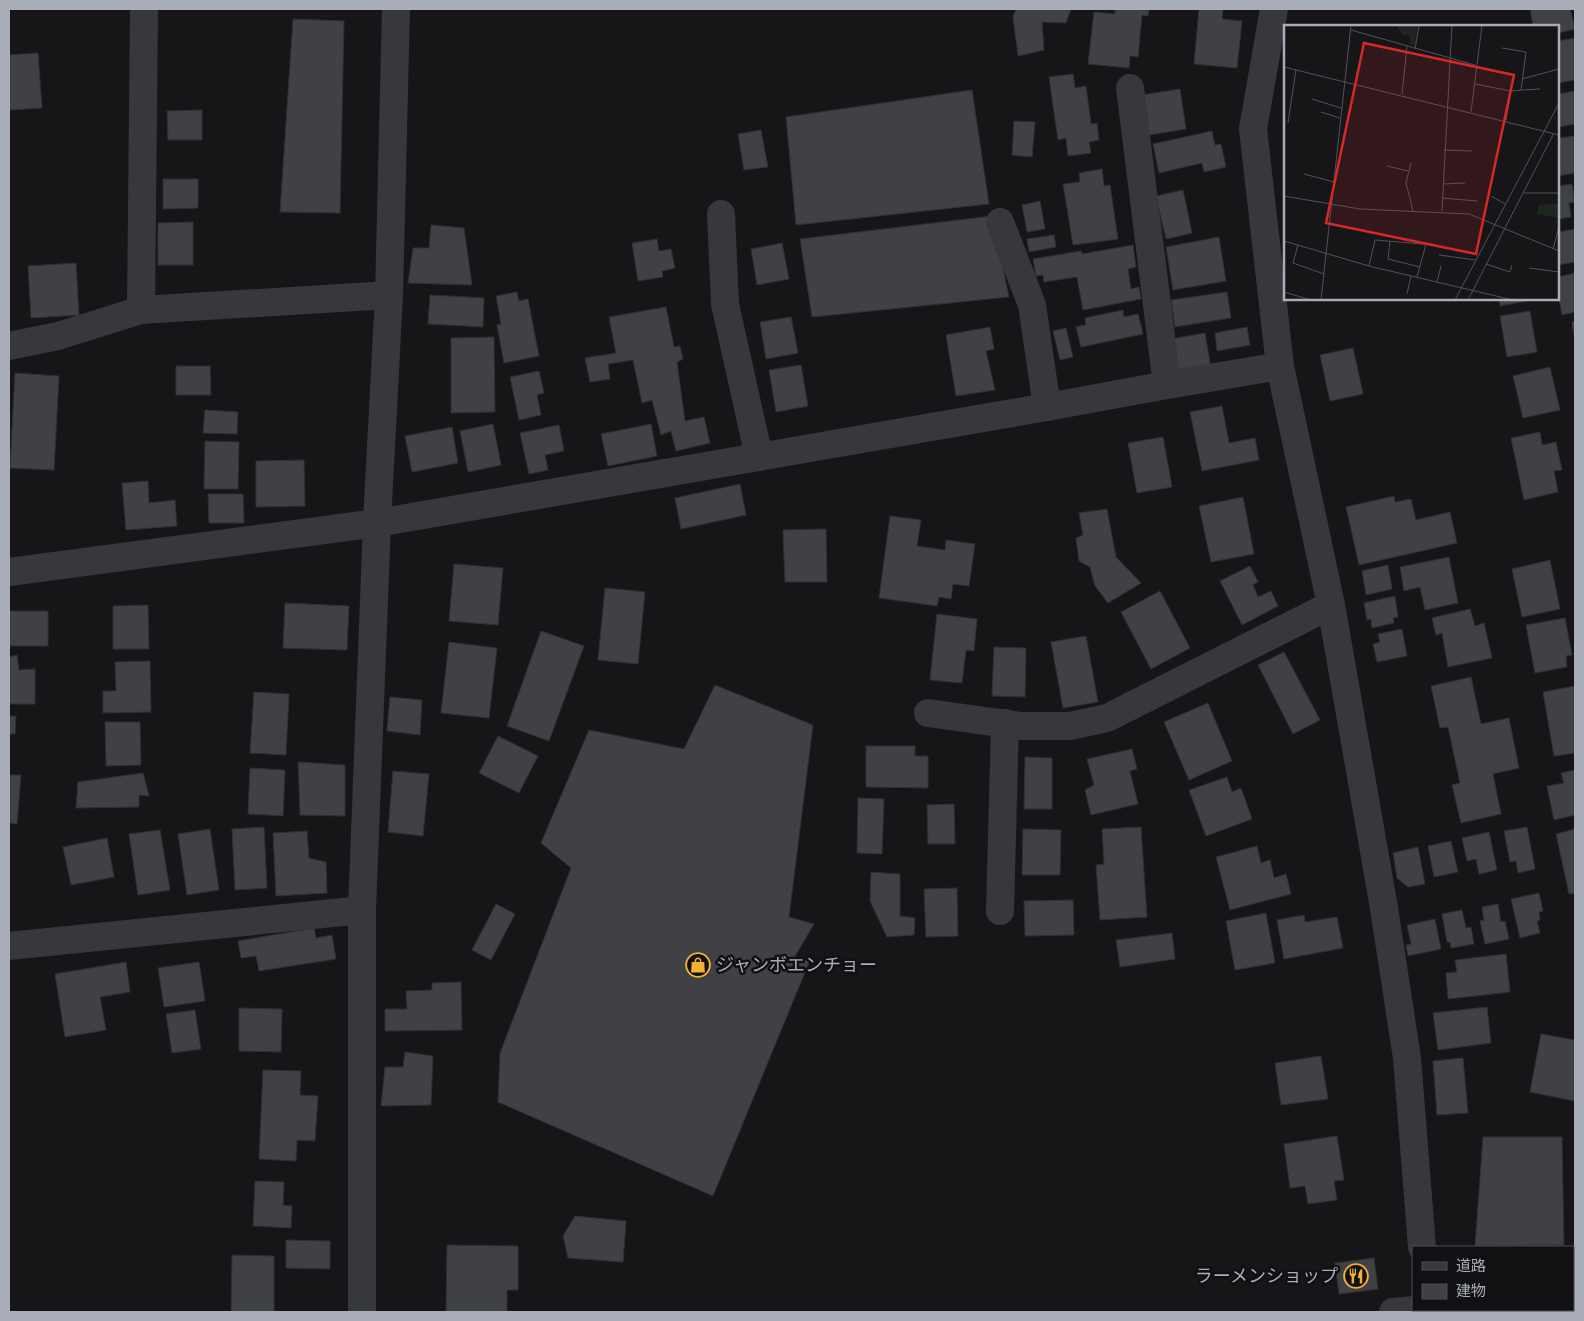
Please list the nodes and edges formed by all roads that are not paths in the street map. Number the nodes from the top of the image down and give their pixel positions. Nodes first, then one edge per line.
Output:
1 (144, 9) edge
2 (396, 9) edge
3 (1274, 9) edge
4 (1130, 88) dead end
5 (721, 214) dead end
6 (1000, 222) dead end
7 (389, 295) junction
8 (141, 310) junction
9 (9, 346) edge
10 (1280, 366) junction
11 (1167, 384) junction
12 (1047, 407) junction
13 (759, 457) junction
14 (377, 523) junction
15 (9, 572) edge
16 (1331, 605) junction
17 (928, 713) dead end
18 (1004, 724) junction
19 (362, 910) junction
20 (1000, 911) dead end
21 (9, 946) edge
22 (1422, 1246) edge
23 (1412, 1310) edge
24 (362, 1312) edge
25 (1393, 1312) edge

1 - 8 street
2 - 7 street
3 - 10 street
4 - 11 street
5 - 13 street
6 - 12 street
7 - 8 street
7 - 14 street
8 - 9 street
10 - 11 street
10 - 16 street
11 - 12 street
12 - 13 street
13 - 14 street
14 - 15 street
14 - 19 street
16 - 18 street
16 - 22 street
17 - 18 street
18 - 20 street
19 - 21 street
19 - 24 street
23 - 25 street

